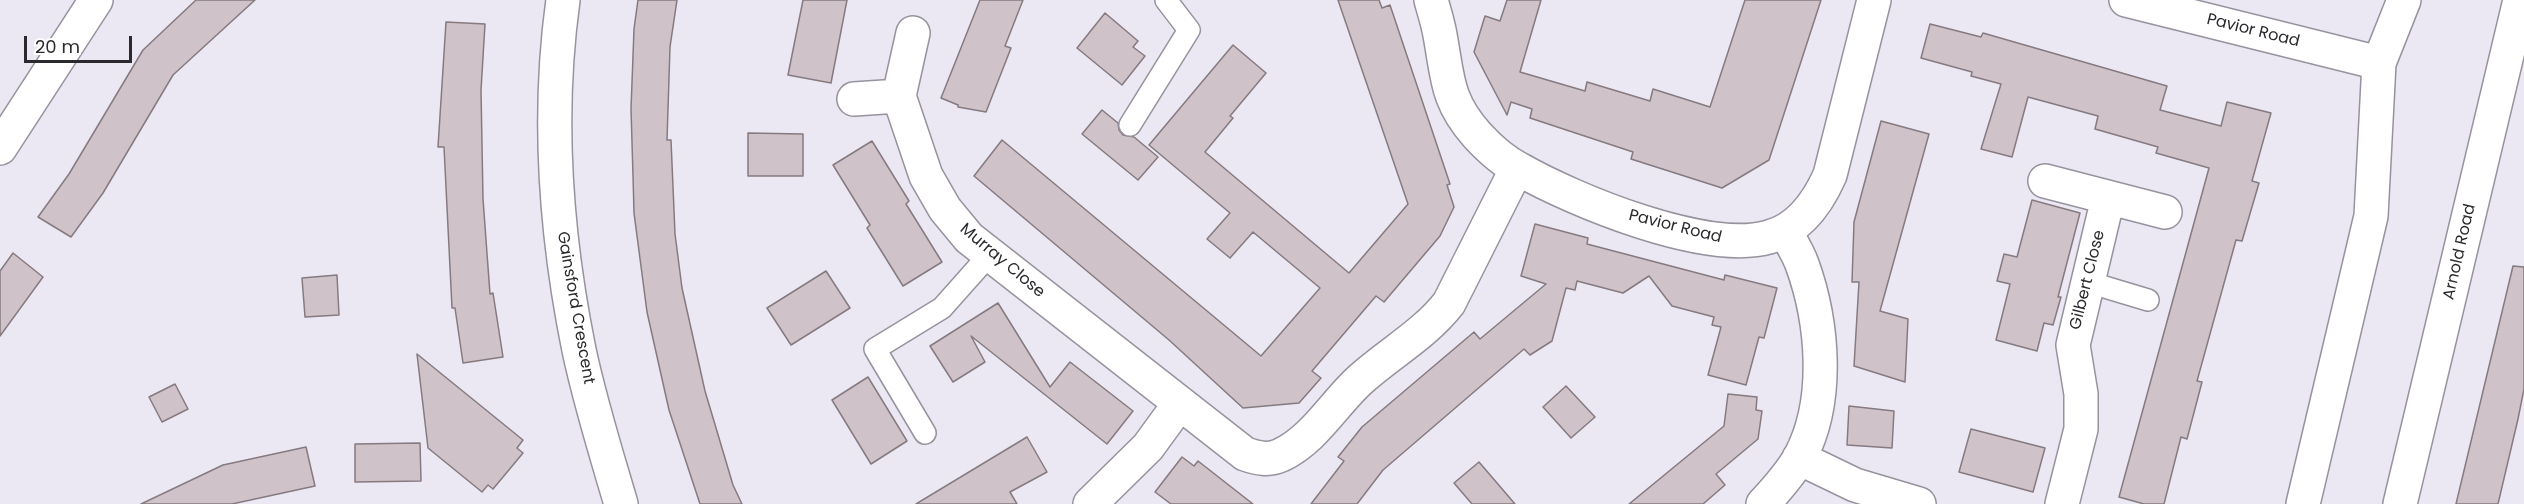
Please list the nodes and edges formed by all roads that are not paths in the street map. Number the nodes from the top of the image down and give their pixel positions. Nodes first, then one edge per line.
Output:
1 (96, 0) edge
2 (563, 0) edge
3 (1166, 0) edge
4 (1431, 0) edge
5 (1874, 0) edge
6 (2126, 0) edge
7 (2404, 0) edge
8 (2520, 0) edge
9 (913, 33) dead end
10 (2379, 63) junction
11 (899, 96) junction
12 (854, 99) dead end
13 (1130, 124) dead end
14 (0, 148) edge
15 (1517, 168) junction
16 (2045, 181) dead end
17 (2108, 198) junction
18 (2165, 212) dead end
19 (1785, 231) junction
20 (990, 254) junction
21 (2088, 282) junction
22 (2148, 300) dead end
23 (1180, 403) junction
24 (925, 433) dead end
25 (1799, 458) junction
26 (621, 504) edge
27 (1090, 504) edge
28 (1763, 504) edge
29 (1919, 504) edge
30 (2062, 504) edge
31 (2303, 504) edge
32 (2400, 504) edge

1 - 14 street
2 - 26 street, Gainsford Crescent
3 - 13 lane
4 - 15 street, Pavior Road
5 - 19 street, Pavior Road
6 - 10 street, Pavior Road
7 - 10 street
8 - 32 street, Arnold Road
9 - 11 street
10 - 31 street
11 - 12 street
11 - 20 street, Murray Close
15 - 19 street, Pavior Road
15 - 23 street, Murray Close
16 - 17 street
17 - 18 street
17 - 21 street, Gilbert Close
19 - 25 street
20 - 23 street, Murray Close
20 - 24 lane
21 - 22 lane
21 - 30 street, Gilbert Close
23 - 27 street
25 - 28 street
25 - 29 street

